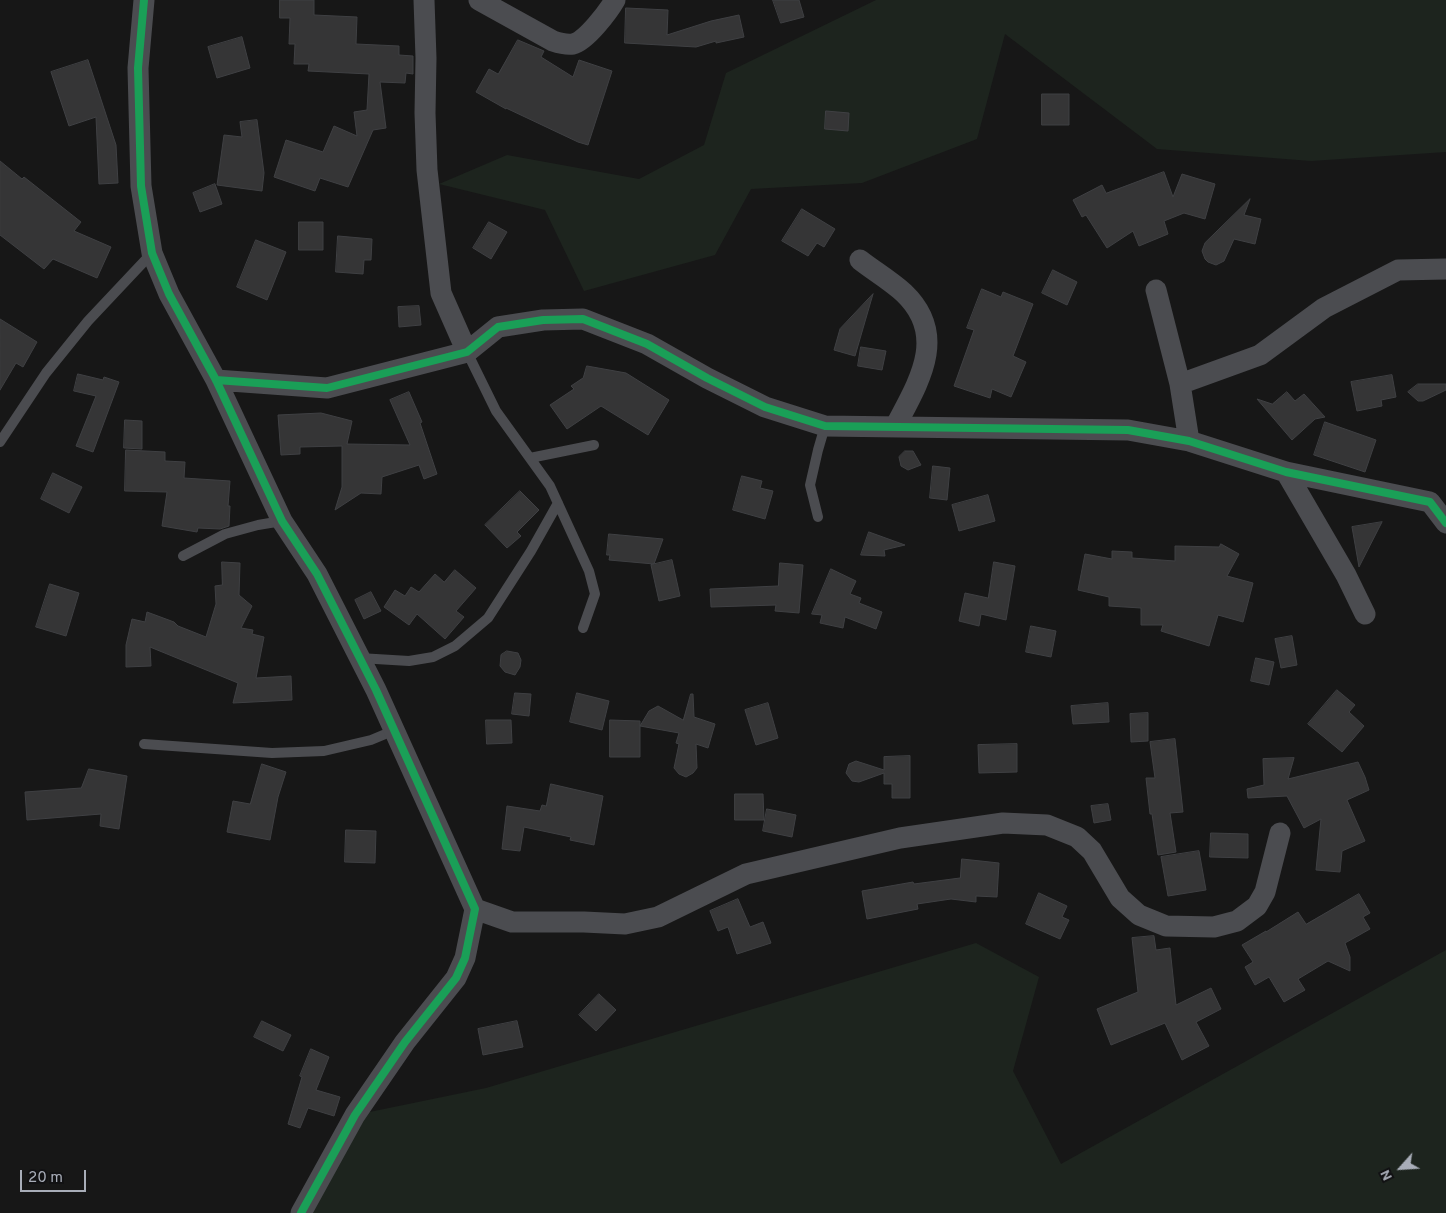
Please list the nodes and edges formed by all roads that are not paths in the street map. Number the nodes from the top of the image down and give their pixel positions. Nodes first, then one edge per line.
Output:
1 (144, 0) edge
2 (424, 0) edge
3 (480, 0) edge
4 (615, 0) edge
5 (152, 253) junction
6 (860, 260) dead end
7 (1446, 269) edge
8 (1156, 290) dead end
9 (467, 352) junction
10 (216, 380) junction
11 (1180, 384) junction
12 (826, 426) junction
13 (895, 427) junction
14 (1189, 441) junction
15 (0, 442) edge
16 (594, 445) dead end
17 (530, 458) junction
18 (1286, 472) junction
19 (1438, 501) edge
20 (558, 503) junction
21 (818, 517) dead end
22 (282, 521) junction
23 (1446, 523) edge
24 (183, 556) dead end
25 (1366, 614) dead end
26 (583, 628) dead end
27 (359, 658) junction
28 (395, 730) junction
29 (144, 744) dead end
30 (1280, 833) dead end
31 (475, 909) junction
32 (301, 1213) edge

1 - 5 street
2 - 9 street
3 - 4 street
5 - 10 street
5 - 15 lane
6 - 13 street
7 - 11 street
8 - 11 street
9 - 10 street
9 - 12 street
9 - 17 lane
10 - 22 street
11 - 14 street
12 - 13 street
12 - 21 lane
13 - 14 street
14 - 18 street
16 - 17 lane
17 - 20 lane
18 - 19 street
18 - 25 street
19 - 23 street
20 - 26 lane
20 - 27 lane
22 - 24 lane
22 - 27 street
27 - 28 street
28 - 29 lane
28 - 31 street
30 - 31 street
31 - 32 street

